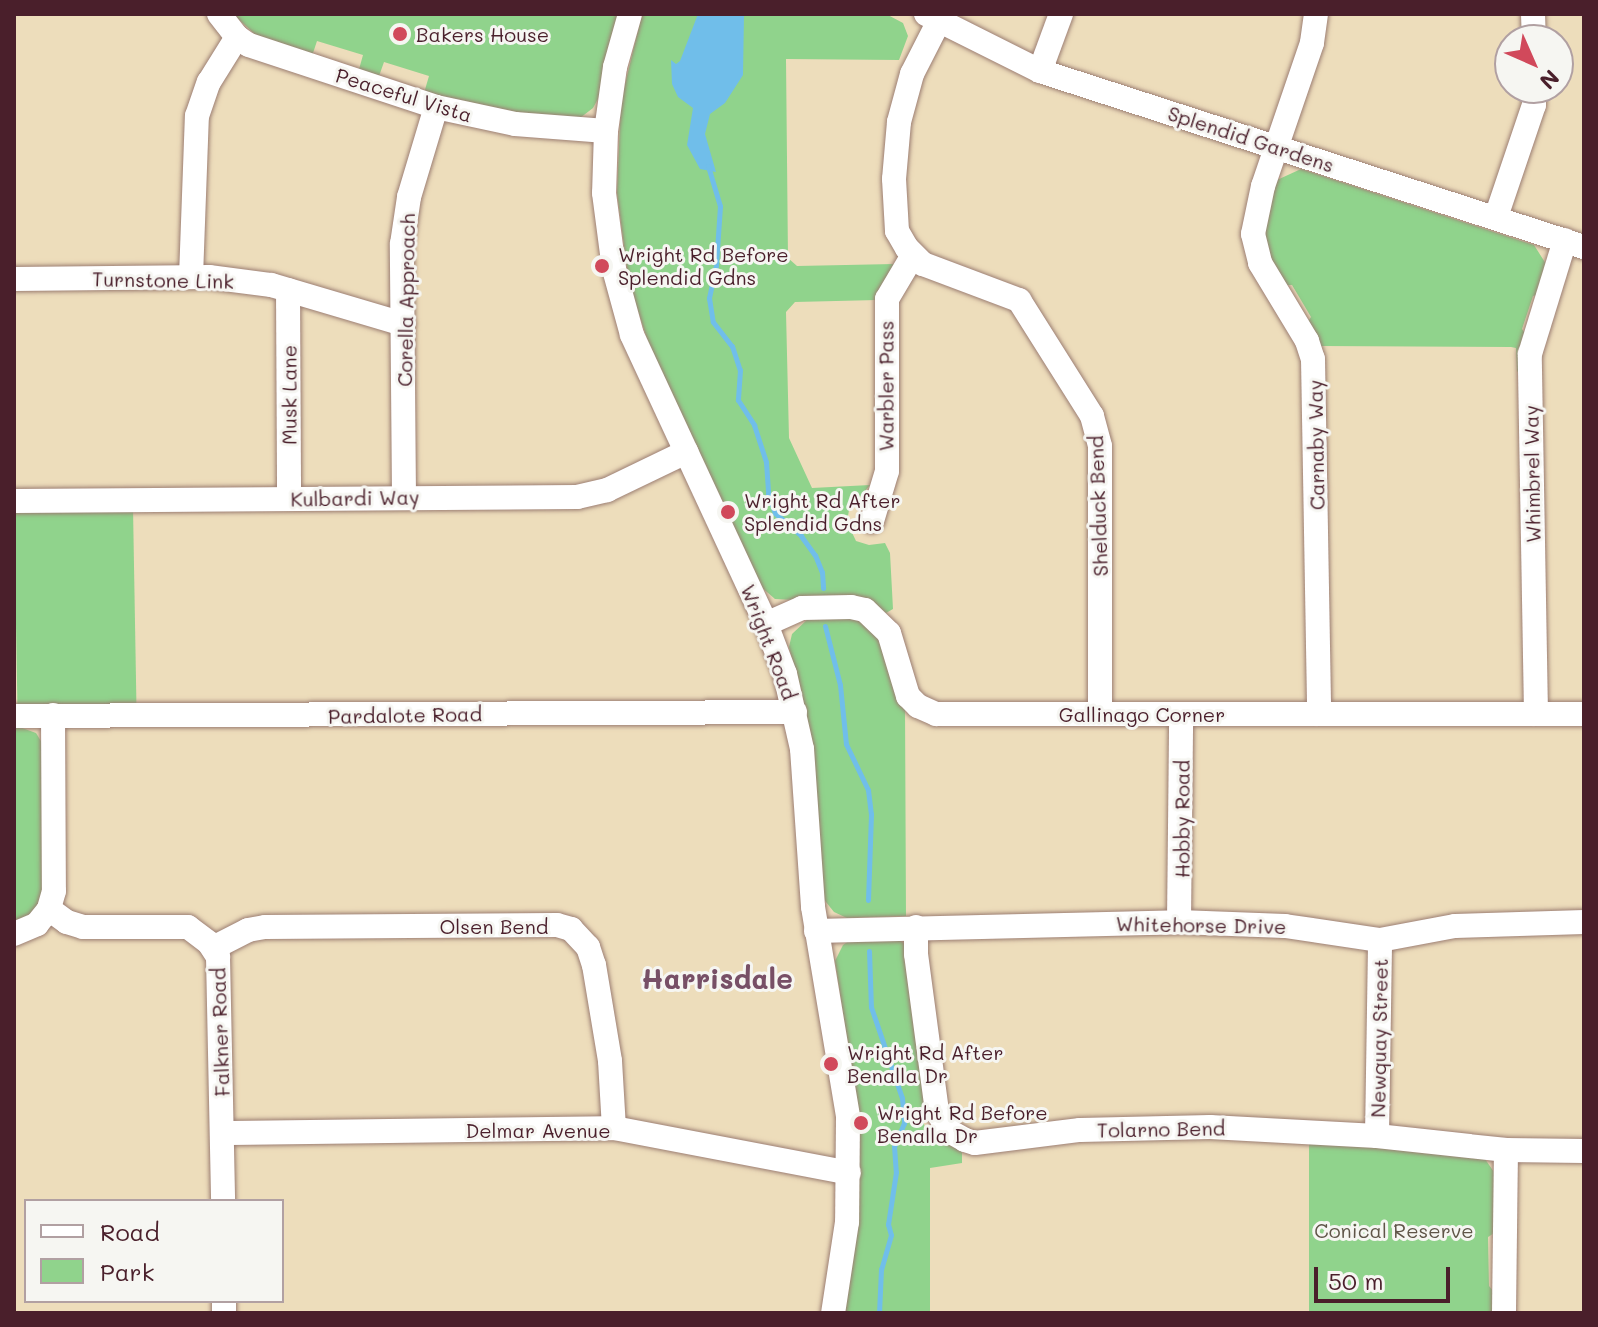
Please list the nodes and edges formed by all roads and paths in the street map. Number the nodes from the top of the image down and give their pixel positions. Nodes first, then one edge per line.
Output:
1 (219, 14) edge
2 (630, 14) edge
3 (1061, 14) edge
4 (1316, 14) edge
5 (932, 17) edge
6 (237, 37) junction
7 (1040, 71) junction
8 (1534, 104) edge
9 (436, 107) junction
10 (606, 131) junction
11 (1276, 148) junction
12 (1496, 217) junction
13 (1574, 244) edge
14 (913, 255) junction
15 (191, 277) junction
16 (14, 279) edge
17 (288, 290) junction
18 (403, 324) junction
19 (686, 452) junction
20 (404, 496) junction
21 (289, 499) junction
22 (14, 501) edge
23 (872, 521) dead end
24 (766, 624) junction
25 (795, 712) junction
26 (1100, 714) junction
27 (1319, 714) junction
28 (1536, 714) junction
29 (1584, 714) edge
30 (53, 715) junction
31 (1181, 715) junction
32 (14, 716) edge
33 (49, 909) junction
34 (1179, 922) junction
35 (1584, 922) edge
36 (916, 927) junction
37 (816, 931) junction
38 (14, 934) edge
39 (1380, 940) junction
40 (213, 948) junction
41 (614, 1128) junction
42 (223, 1133) junction
43 (1377, 1136) junction
44 (1506, 1150) junction
45 (1584, 1151) edge
46 (849, 1173) junction
47 (223, 1199) edge
48 (830, 1307) edge
49 (1504, 1313) edge

1 - 6 street, Peaceful Vista
2 - 10 street, Wright Road
3 - 7 street
4 - 11 street, Carnaby Way
5 - 7 street, Splendid Gardens
5 - 14 street
6 - 9 street, Peaceful Vista
6 - 15 street
7 - 11 street, Splendid Gardens
8 - 12 street
9 - 10 street, Peaceful Vista
9 - 18 street, Corella Approach
10 - 19 street, Wright Road
11 - 12 street, Splendid Gardens
11 - 27 street, Carnaby Way
12 - 13 street, Splendid Gardens
13 - 28 street, Whimbrel Way
14 - 23 street, Warbler Pass
14 - 26 street, Shelduck Bend
15 - 16 street, Turnstone Link
15 - 17 street, Turnstone Link
17 - 18 street, Turnstone Link
17 - 21 street, Musk Lane
18 - 20 street, Corella Approach
19 - 20 street, Kulbardi Way
19 - 24 street, Wright Road
20 - 21 street, Kulbardi Way
21 - 22 street, Kulbardi Way
24 - 25 street, Wright Road
24 - 26 street, Gallinago Corner
25 - 30 street, Pardalote Road
25 - 37 street, Wright Road
26 - 31 street, Gallinago Corner
27 - 28 street, Gallinago Corner
27 - 31 street, Gallinago Corner
28 - 29 street, Gallinago Corner
30 - 32 street, Pardalote Road
30 - 33 street
31 - 34 street, Hobby Road
33 - 38 street
33 - 40 street, Falkner Road
34 - 36 street, Whitehorse Drive
34 - 39 street, Whitehorse Drive
35 - 39 street, Whitehorse Drive
36 - 37 street, Whitehorse Drive
36 - 43 street, Tolarno Bend
37 - 46 street, Wright Road
39 - 43 street, Newquay Street
40 - 41 street, Olsen Bend
40 - 42 street, Falkner Road
41 - 42 street, Delmar Avenue
41 - 46 street, Delmar Avenue
42 - 47 street, Falkner Road
43 - 44 street, Tolarno Bend
44 - 45 street, Tolarno Bend
44 - 49 street
46 - 48 street, Wright Road

